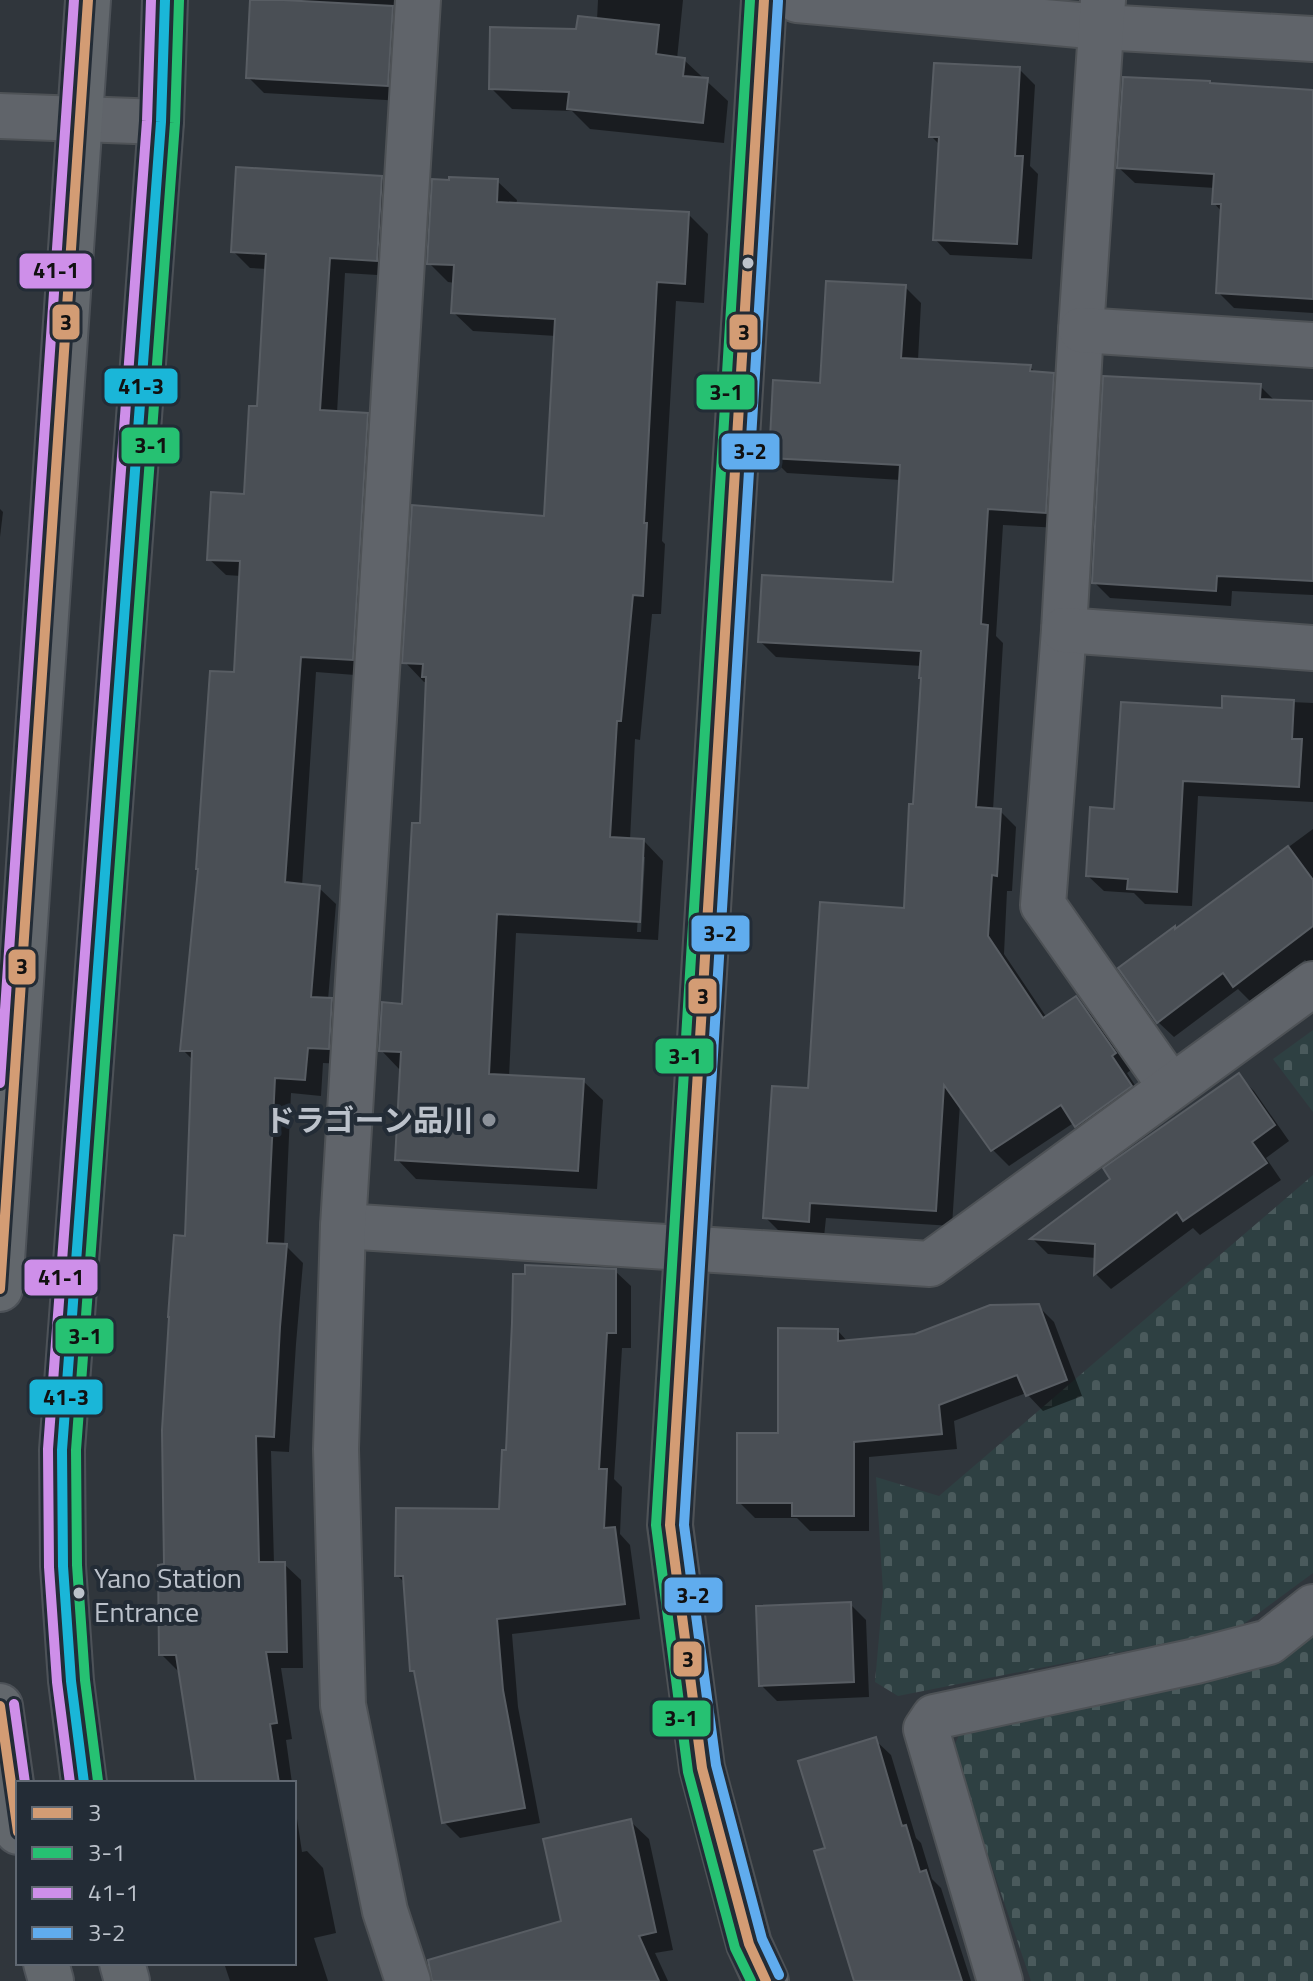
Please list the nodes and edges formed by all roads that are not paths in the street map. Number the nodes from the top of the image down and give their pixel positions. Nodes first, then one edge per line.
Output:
1 (88, 0) edge
2 (165, 0) edge
3 (418, 0) edge
4 (764, 0) edge
5 (797, 0) edge
6 (1102, 13) edge
7 (1313, 39) edge
8 (0, 116) edge
9 (78, 119) junction
10 (161, 122) junction
11 (1081, 330) junction
12 (1313, 345) edge
13 (1064, 630) junction
14 (1313, 648) edge
15 (1313, 984) edge
16 (1171, 1087) junction
17 (343, 1226) junction
18 (686, 1248) junction
19 (0, 1289) edge
20 (1313, 1607) edge
21 (0, 1706) edge
22 (84, 1781) edge
23 (16, 1818) edge
24 (408, 1981) edge
25 (766, 1981) edge
26 (1000, 1981) edge

1 - 9 main road
2 - 10 main road
3 - 17 street
4 - 18 street
5 - 6 street
6 - 7 street
6 - 11 street
8 - 9 street
9 - 10 street
9 - 19 main road
10 - 22 main road
11 - 12 street
11 - 13 street
13 - 14 street
13 - 16 street
15 - 16 street
16 - 18 street
17 - 18 street
17 - 24 street
18 - 25 street
20 - 26 street
21 - 23 main road

